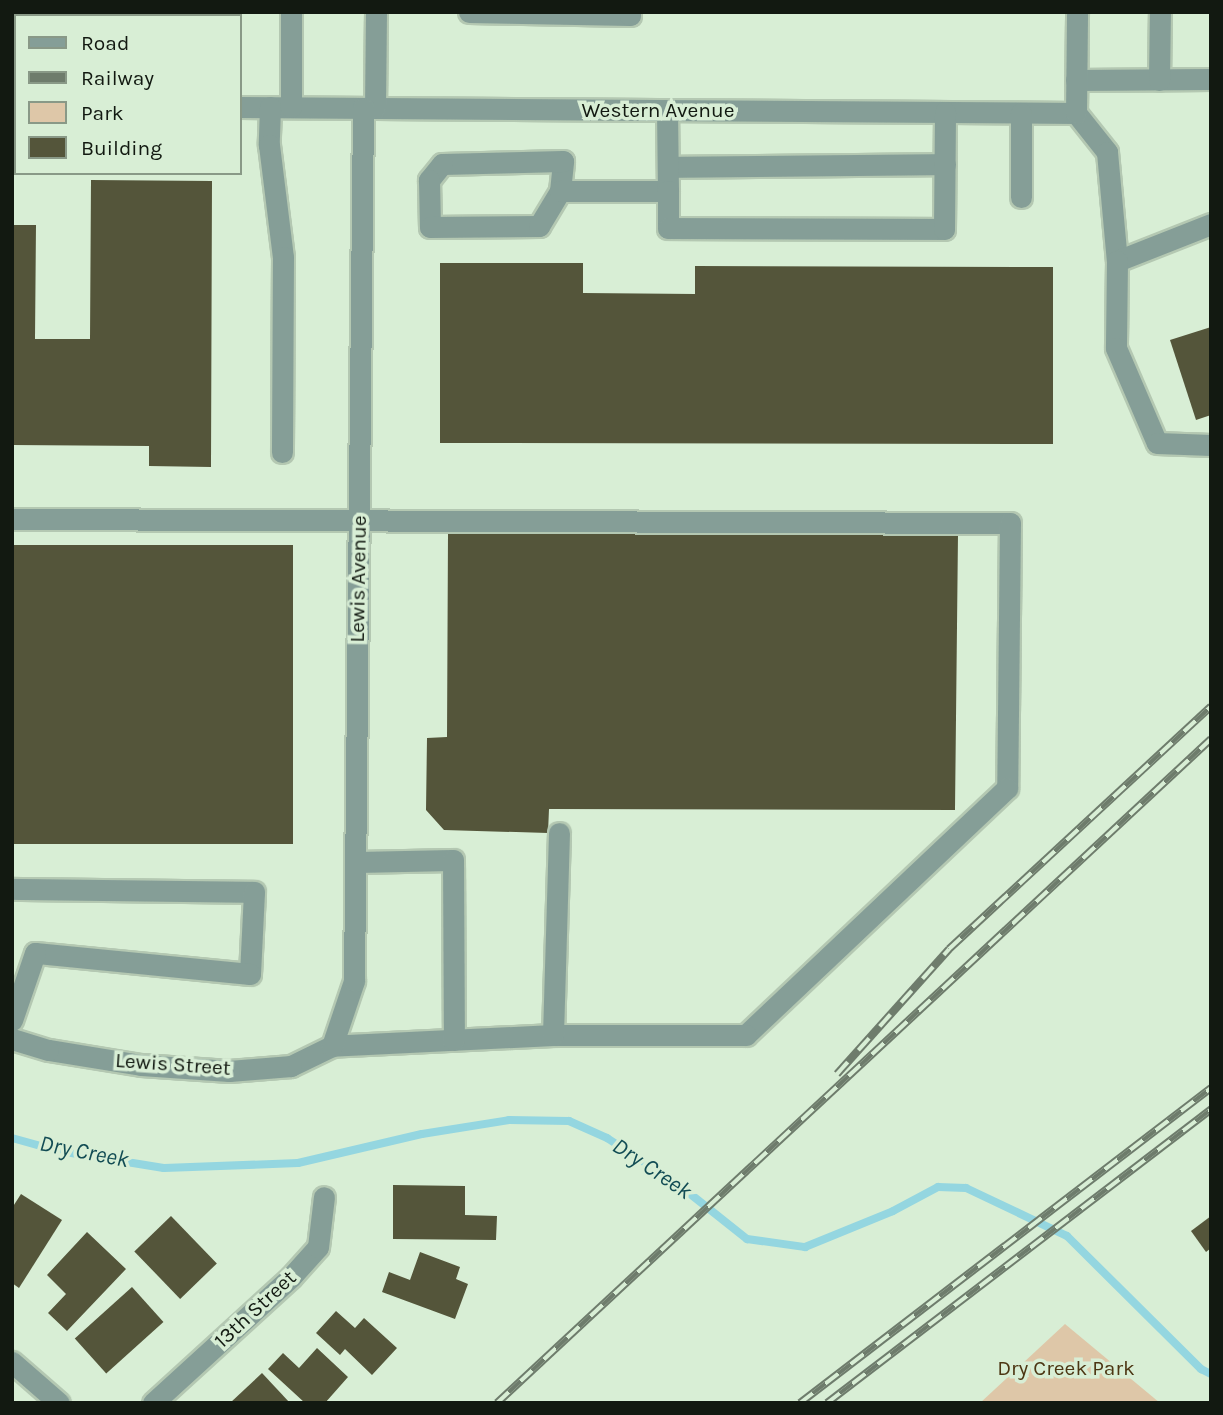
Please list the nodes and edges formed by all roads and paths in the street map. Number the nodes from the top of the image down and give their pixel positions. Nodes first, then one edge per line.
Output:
1 (291, 12) edge
2 (376, 12) edge
3 (469, 12) edge
4 (630, 12) edge
5 (1077, 12) edge
6 (1160, 12) edge
7 (554, 13) edge
8 (1211, 79) edge
9 (1076, 80) junction
10 (1159, 80) junction
11 (242, 107) edge
12 (280, 107) junction
13 (369, 108) junction
14 (667, 110) junction
15 (945, 112) junction
16 (1021, 113) junction
17 (1076, 113) junction
18 (945, 164) junction
19 (668, 167) junction
20 (560, 191) junction
21 (668, 191) junction
22 (1021, 197) dead end
23 (1211, 224) edge
24 (1117, 261) junction
25 (1211, 445) edge
26 (282, 452) dead end
27 (12, 519) edge
28 (359, 520) junction
29 (559, 833) dead end
30 (356, 862) junction
31 (12, 889) edge
32 (12, 1020) edge
33 (553, 1035) junction
34 (12, 1039) edge
35 (454, 1040) junction
36 (332, 1046) junction
37 (324, 1197) dead end
38 (12, 1362) edge
39 (59, 1403) edge
40 (153, 1403) edge

1 - 12 street
2 - 13 street, Lewis Avenue
3 - 7 street
4 - 7 street
5 - 9 street
6 - 10 street
8 - 10 street
9 - 10 street
9 - 17 street
11 - 12 street, Western Avenue
12 - 13 street, Western Avenue
12 - 26 street
13 - 14 street, Western Avenue
13 - 28 street, Lewis Avenue
14 - 15 street, Western Avenue
14 - 19 street
15 - 16 street, Western Avenue
15 - 18 street
16 - 17 street, Western Avenue
16 - 22 street
17 - 24 street
18 - 19 street
18 - 21 street
19 - 21 street
20 - 20 street
20 - 21 street
23 - 24 street
24 - 25 street
27 - 28 street
28 - 30 street, Lewis Avenue
28 - 33 street
29 - 33 street
30 - 35 street
30 - 36 street, Lewis Avenue
31 - 32 street
33 - 35 street
34 - 36 street, Lewis Street
35 - 36 street
37 - 40 street, 13th Street
38 - 39 street

